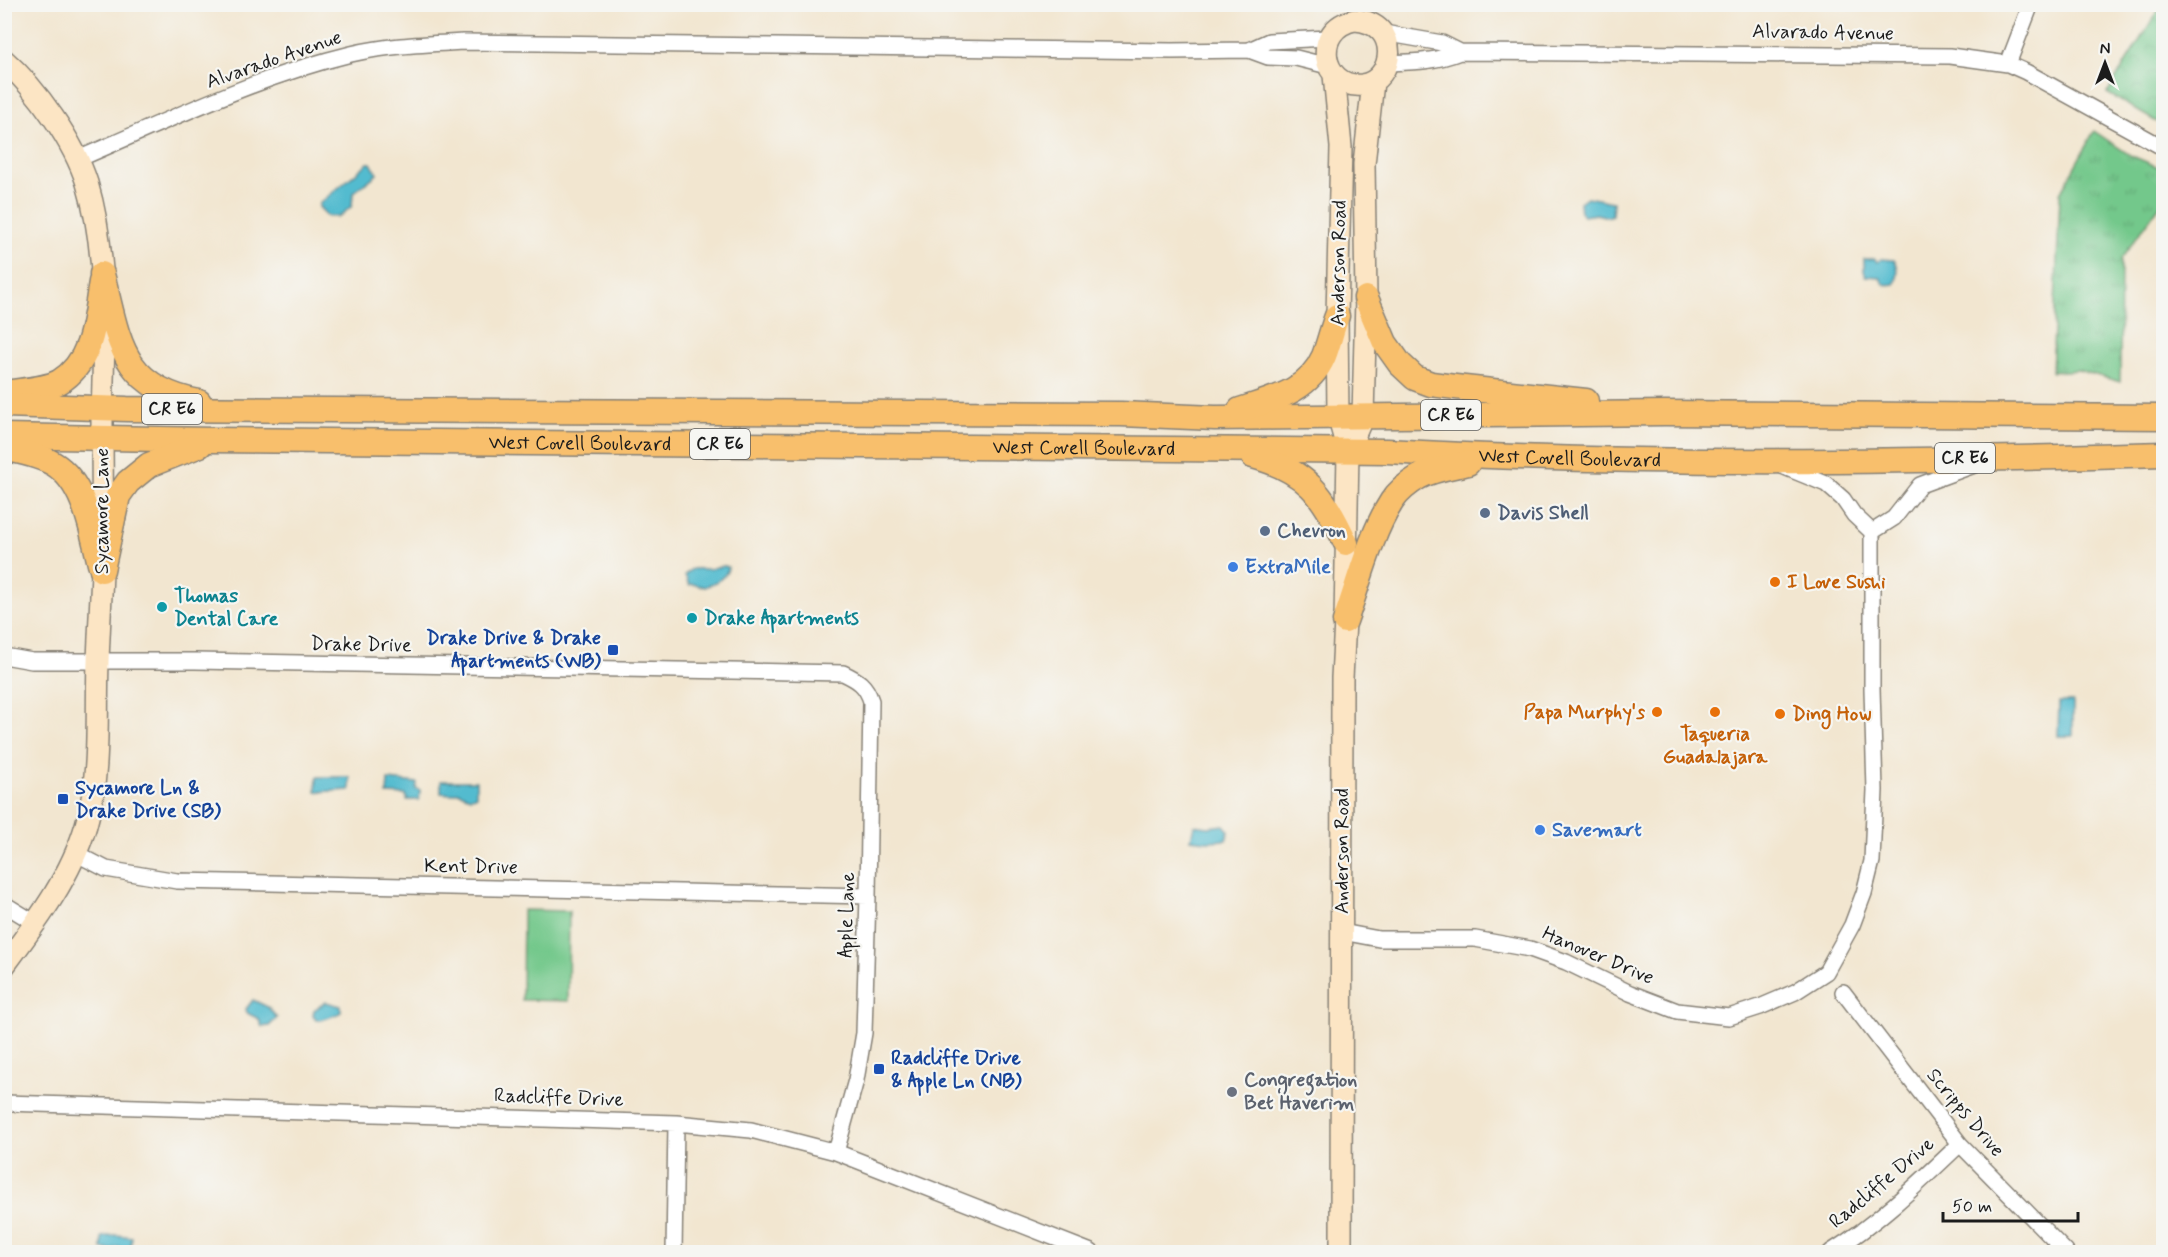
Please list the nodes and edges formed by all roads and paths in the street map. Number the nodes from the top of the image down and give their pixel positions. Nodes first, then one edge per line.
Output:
1 (2031, 4) edge
2 (1376, 20) edge
3 (1338, 22) edge
4 (1249, 50) junction
5 (1460, 52) junction
6 (4, 60) edge
7 (1387, 63) junction
8 (2008, 64) junction
9 (1331, 70) junction
10 (1373, 82) junction
11 (2163, 148) edge
12 (78, 159) junction
13 (102, 273) junction
14 (1366, 298) junction
15 (1337, 316) junction
16 (4, 393) edge
17 (4, 405) edge
18 (102, 408) junction
19 (242, 410) junction
20 (1665, 412) junction
21 (1338, 416) junction
22 (1363, 416) junction
23 (2163, 417) edge
24 (1215, 418) junction
25 (4, 436) edge
26 (102, 438) junction
27 (212, 440) junction
28 (4, 448) edge
29 (1227, 449) junction
30 (1348, 451) junction
31 (2163, 453) edge
32 (1496, 457) junction
33 (1990, 458) junction
34 (1767, 459) junction
35 (1872, 532) junction
36 (1346, 543) junction
37 (102, 570) junction
38 (1345, 621) junction
39 (4, 656) edge
40 (98, 661) junction
41 (859, 680) joint
42 (77, 854) junction
43 (868, 896) junction
44 (4, 904) edge
45 (35, 923) junction
46 (1342, 932) junction
47 (4, 966) edge
48 (1843, 992) dead end
49 (4, 1103) edge
50 (676, 1123) junction
51 (1960, 1144) junction
52 (836, 1152) junction
53 (674, 1252) edge
54 (1090, 1252) edge
55 (1341, 1252) edge
56 (1831, 1252) edge
57 (2066, 1252) edge

1 - 8 street
2 - 3 street
2 - 5 street, Alvarado Avenue
2 - 7 street
3 - 4 street, Alvarado Avenue
3 - 9 street
4 - 9 street, Alvarado Avenue
4 - 12 street, Alvarado Avenue
5 - 7 street, Alvarado Avenue
5 - 8 street, Alvarado Avenue
6 - 12 street, Sycamore Lane
7 - 10 street
8 - 11 street, Alvarado Avenue
9 - 10 street
9 - 15 street, Anderson Road
10 - 14 street, Anderson Road
12 - 13 street, Sycamore Lane
13 - 16 main road
13 - 18 street, Sycamore Lane
13 - 19 main road
14 - 20 main road
14 - 22 street, Anderson Road
15 - 21 street, Anderson Road
15 - 24 main road
17 - 18 main road, West Covell Boulevard / CR E6
18 - 19 main road, West Covell Boulevard / CR E6
18 - 26 street, Sycamore Lane
19 - 24 main road, West Covell Boulevard / CR E6
20 - 22 main road, West Covell Boulevard / CR E6
20 - 23 main road, West Covell Boulevard / CR E6
21 - 22 main road, West Covell Boulevard / CR E6
21 - 24 main road, West Covell Boulevard / CR E6
21 - 30 street, Anderson Road
22 - 30 street, Anderson Road
25 - 26 main road, West Covell Boulevard / CR E6
26 - 27 main road, West Covell Boulevard / CR E6
26 - 37 street, Sycamore Lane
27 - 29 main road, West Covell Boulevard / CR E6
27 - 37 main road
28 - 37 main road
29 - 30 main road, West Covell Boulevard / CR E6
29 - 36 main road
30 - 32 main road, West Covell Boulevard / CR E6
30 - 36 street, Anderson Road
31 - 33 main road, West Covell Boulevard / CR E6
32 - 34 main road, West Covell Boulevard / CR E6
32 - 38 main road
33 - 34 main road, West Covell Boulevard / CR E6
33 - 35 street
34 - 35 street
35 - 46 street, Hanover Drive
36 - 38 street, Anderson Road
37 - 40 street, Sycamore Lane
38 - 46 street, Anderson Road
39 - 40 street, Drake Drive
40 - 41 street, Drake Drive
40 - 42 street, Sycamore Lane
41 - 43 street, Apple Lane
42 - 43 street, Kent Drive
42 - 45 street, Sycamore Lane
43 - 52 street, Apple Lane
44 - 45 street
45 - 47 street, Sycamore Lane
46 - 55 street, Anderson Road
48 - 51 street, Scripps Drive
49 - 50 street, Radcliffe Drive
50 - 52 street, Radcliffe Drive
50 - 53 street
51 - 56 street, Radcliffe Drive
51 - 57 street, Scripps Drive
52 - 54 street, Radcliffe Drive

